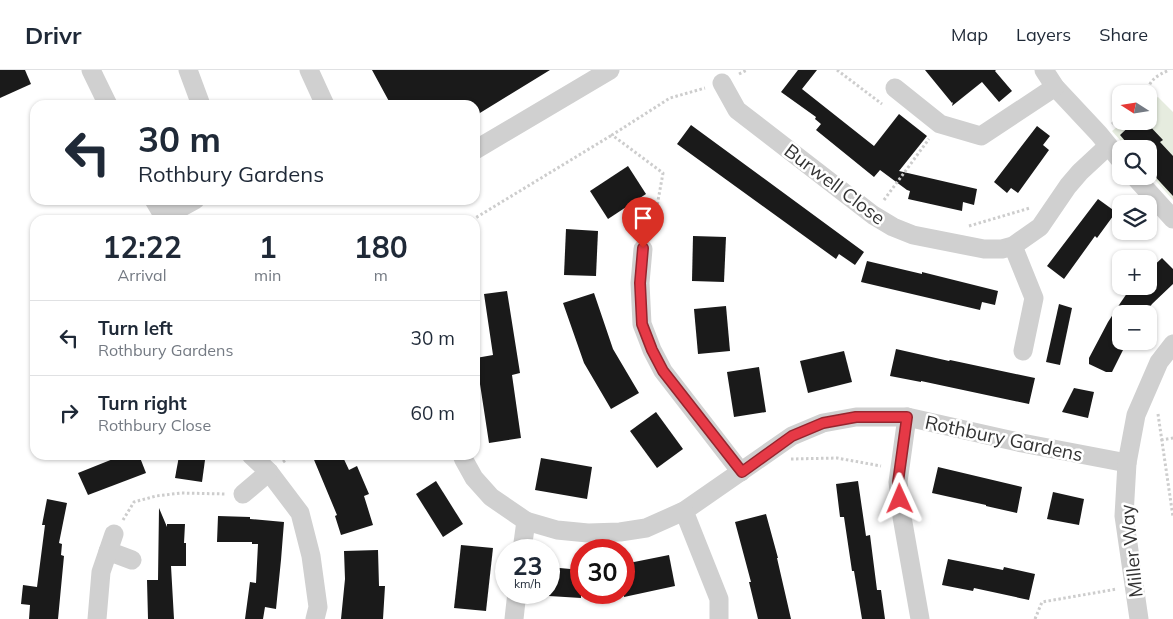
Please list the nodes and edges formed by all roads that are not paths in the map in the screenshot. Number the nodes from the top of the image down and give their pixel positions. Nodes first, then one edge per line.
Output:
1 (91, 70) edge
2 (188, 70) edge
3 (309, 70) edge
4 (610, 70) edge
5 (1044, 70) edge
6 (722, 83) road end
7 (1055, 86) junction
8 (895, 88) road end
9 (106, 100) edge
10 (199, 100) edge
11 (323, 100) edge
12 (1108, 146) junction
13 (480, 147) edge
14 (1112, 151) edge
15 (1142, 185) edge
16 (186, 205) edge
17 (168, 215) edge
18 (1173, 220) edge
19 (1012, 246) junction
20 (643, 248) road end
21 (1173, 344) edge
22 (1023, 351) dead end
23 (907, 417) junction
24 (257, 460) edge
25 (464, 460) edge
26 (1127, 463) junction
27 (270, 472) junction
28 (742, 472) junction
29 (244, 494) road end
30 (684, 511) junction
31 (526, 520) junction
32 (523, 539) edge
33 (132, 560) dead end
34 (516, 604) edge
35 (97, 619) edge
36 (315, 619) edge
37 (514, 619) edge
38 (719, 619) edge
39 (920, 619) edge
40 (1139, 619) edge

1 - 9 street
2 - 10 street
3 - 11 street
4 - 13 street
5 - 7 street
6 - 19 street, Burwell Close
7 - 8 street
7 - 12 street
12 - 14 street
12 - 19 street, Burwell Close
15 - 18 street
16 - 17 street
19 - 22 street
20 - 28 street
21 - 26 street, Miller Way
23 - 26 street, Rothbury Gardens
23 - 28 street, Rothbury Gardens
23 - 39 street
24 - 27 street
25 - 31 street, Rothbury Gardens
26 - 40 street, Miller Way
27 - 29 street
27 - 36 street
28 - 30 street, Rothbury Gardens
30 - 31 street, Rothbury Gardens
30 - 38 street
31 - 32 street
33 - 35 street
34 - 37 street

